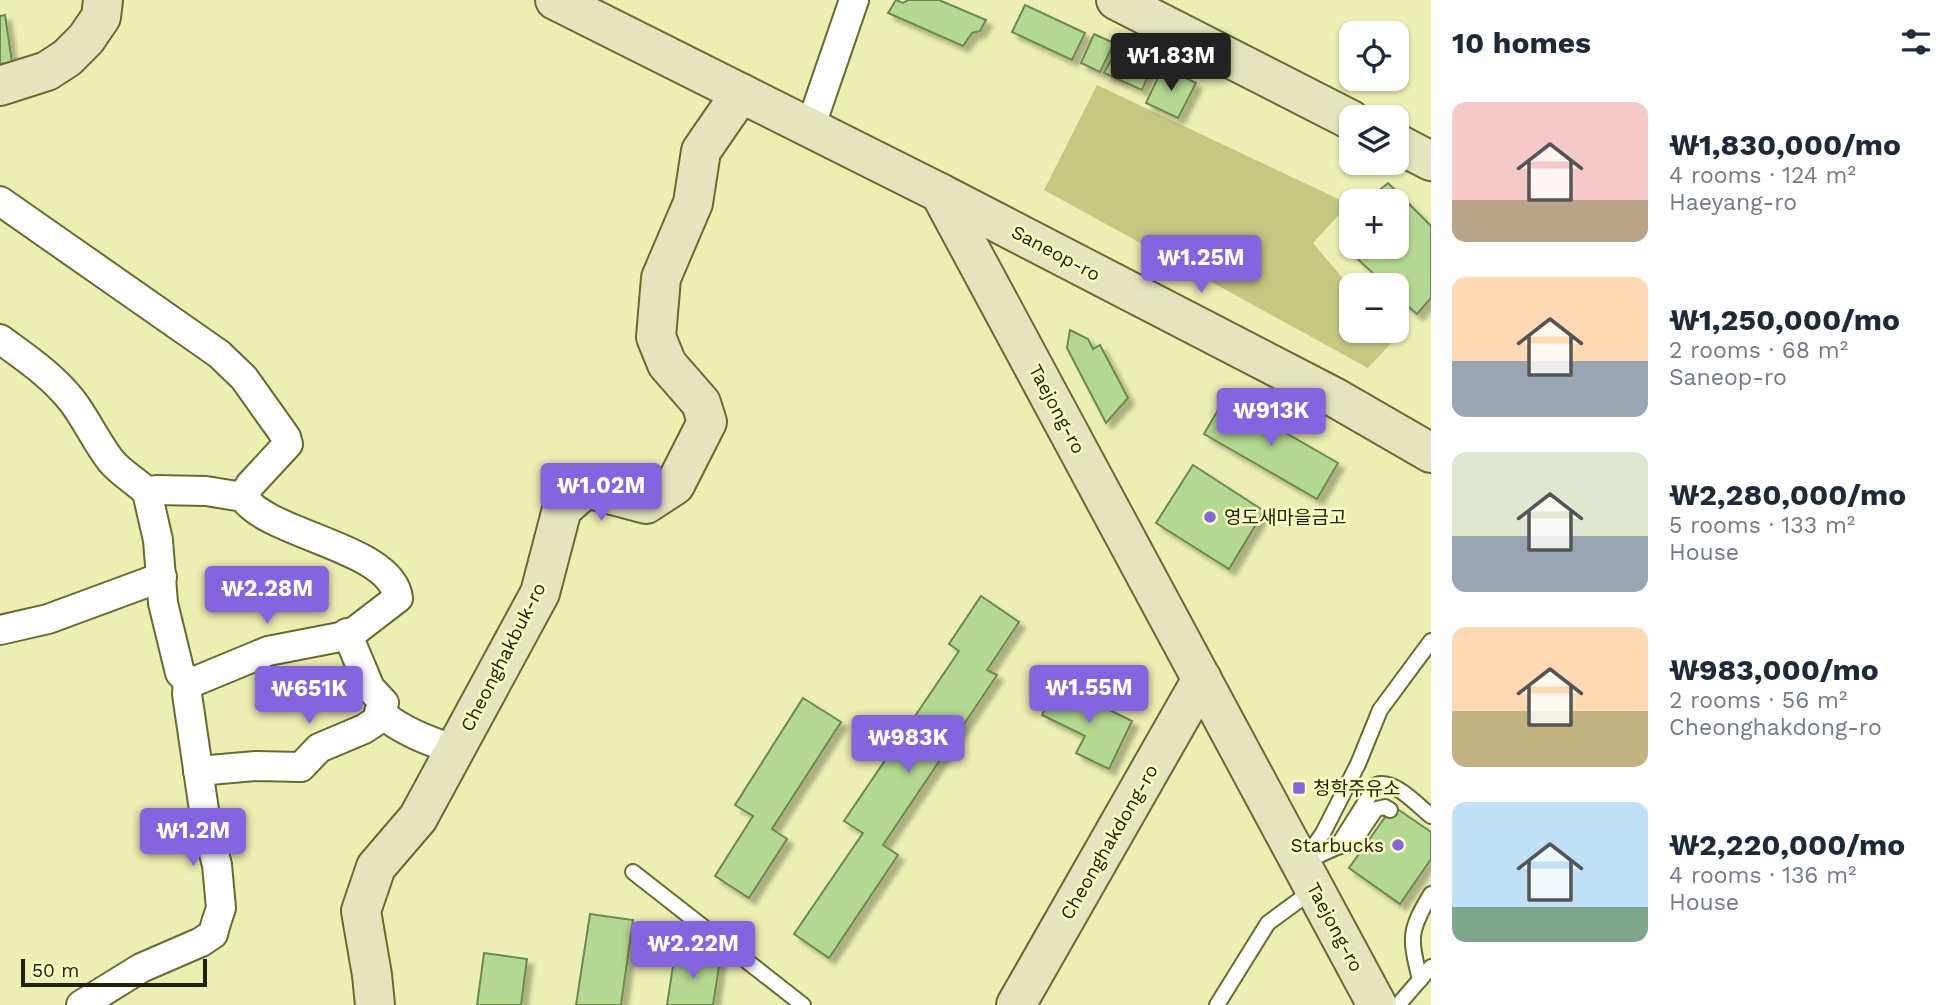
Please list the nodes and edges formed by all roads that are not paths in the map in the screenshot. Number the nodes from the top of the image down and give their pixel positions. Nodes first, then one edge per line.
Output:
1 (103, 0) edge
2 (555, 0) edge
3 (854, 0) edge
4 (1116, 0) edge
5 (0, 86) edge
6 (741, 93) junction
7 (1339, 114) edge
8 (810, 128) junction
9 (1409, 150) edge
10 (1431, 161) edge
11 (940, 192) junction
12 (0, 201) edge
13 (0, 339) edge
14 (1431, 453) edge
15 (147, 492) junction
16 (243, 497) junction
17 (162, 576) junction
18 (0, 630) edge
19 (348, 633) junction
20 (1431, 641) edge
21 (1202, 679) junction
22 (188, 681) junction
23 (379, 712) junction
24 (456, 750) junction
25 (198, 771) junction
26 (1390, 810) dead end
27 (1431, 816) edge
28 (1337, 847) junction
29 (633, 872) dead end
30 (1308, 876) junction
31 (1431, 894) edge
32 (1431, 967) edge
33 (1420, 980) junction
34 (81, 1005) edge
35 (375, 1005) edge
36 (803, 1005) edge
37 (1016, 1005) edge
38 (1217, 1005) edge
39 (1377, 1005) edge
40 (1398, 1005) edge

1 - 5 main road
2 - 6 main road
3 - 8 street
4 - 7 main road
6 - 8 main road
6 - 24 main road, Cheonghakbuk-ro
8 - 11 main road
9 - 10 main road
11 - 14 main road, Saneop-ro
11 - 21 main road, Taejong-ro
12 - 16 street
13 - 15 street
15 - 16 street
15 - 17 street
16 - 19 street
17 - 18 street
17 - 22 street
19 - 22 street
19 - 23 street
20 - 30 lane
21 - 30 main road, Taejong-ro
21 - 37 main road, Cheonghakdong-ro
22 - 25 street
23 - 24 street
23 - 25 street
24 - 35 main road, Cheonghakbuk-ro
25 - 34 street
26 - 28 lane
27 - 28 lane
28 - 30 lane
29 - 36 lane
30 - 38 lane
30 - 39 main road, Taejong-ro
31 - 33 lane
32 - 33 lane
33 - 40 lane

